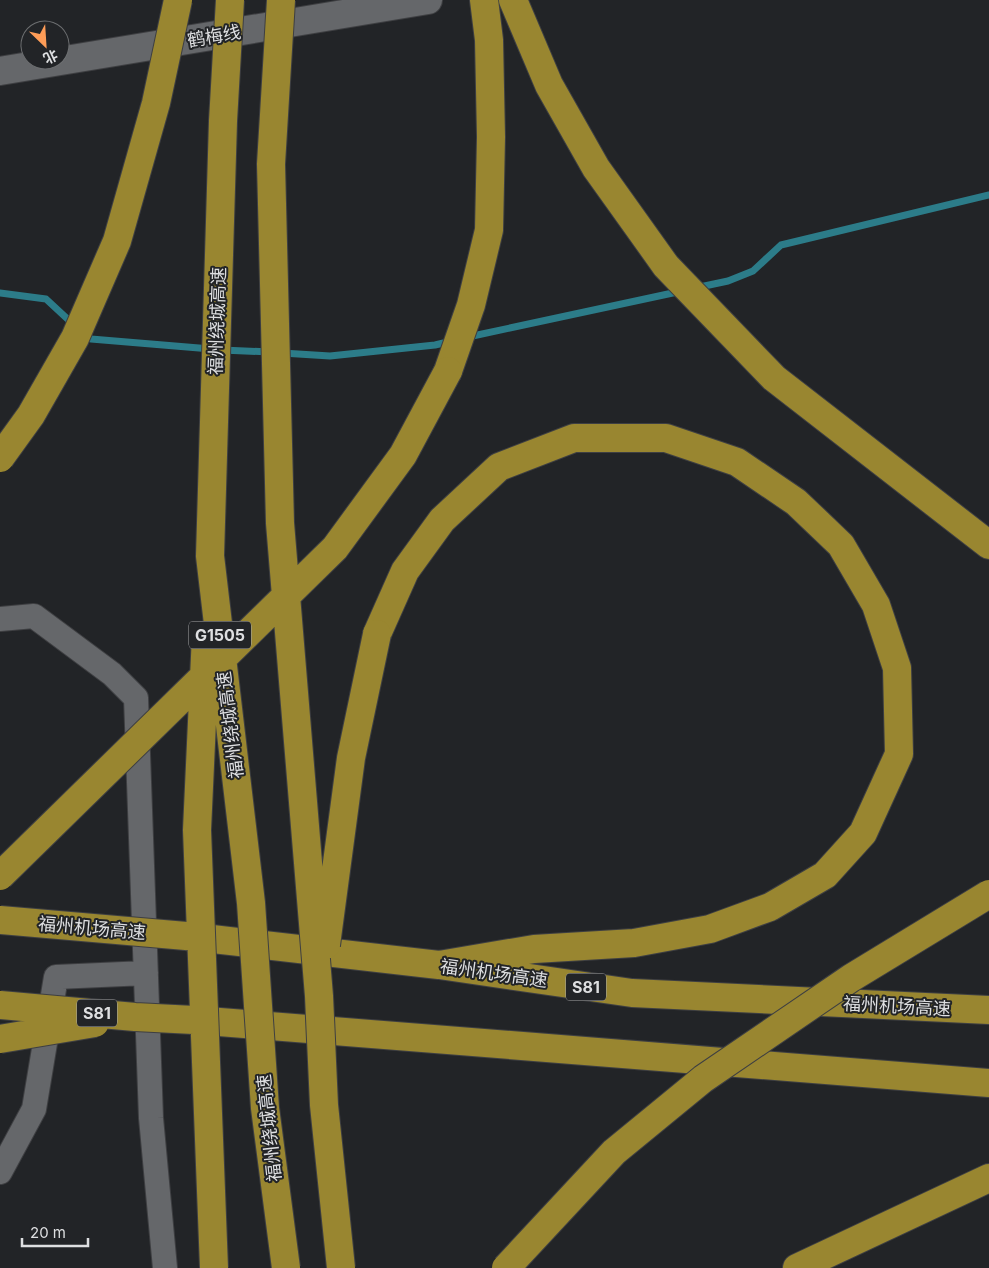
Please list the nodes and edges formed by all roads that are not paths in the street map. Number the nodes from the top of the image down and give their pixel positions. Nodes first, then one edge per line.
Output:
1 (178, 0) edge
2 (230, 0) edge
3 (281, 0) edge
4 (428, 0) edge
5 (484, 0) edge
6 (513, 0) edge
7 (0, 71) edge
8 (0, 458) edge
9 (989, 545) edge
10 (210, 556) junction
11 (0, 619) edge
12 (0, 876) edge
13 (989, 894) edge
14 (0, 920) edge
15 (440, 965) junction
16 (146, 973) junction
17 (319, 996) junction
18 (0, 1005) edge
19 (989, 1010) edge
20 (134, 1017) junction
21 (0, 1039) edge
22 (989, 1083) edge
23 (0, 1172) edge
24 (989, 1178) edge
25 (165, 1268) edge
26 (214, 1268) edge
27 (286, 1268) edge
28 (341, 1268) edge
29 (506, 1268) edge
30 (797, 1268) edge

1 - 8 highway, bridge
2 - 10 highway, 福州绕城高速 / G1505, bridge
3 - 17 highway, bridge
4 - 7 street, 鹤梅线
5 - 12 highway, bridge
6 - 9 highway
10 - 26 highway, bridge
10 - 27 highway, 福州绕城高速 / G1505, bridge
11 - 16 street
13 - 29 highway, bridge
14 - 15 highway, 福州机场高速 / S81, bridge
15 - 17 highway, bridge
15 - 19 highway, 福州机场高速 / S81
16 - 23 street
16 - 25 street
17 - 28 highway, bridge
18 - 20 highway, S81, bridge
20 - 21 highway, bridge
20 - 22 highway, S81, bridge
24 - 30 highway

